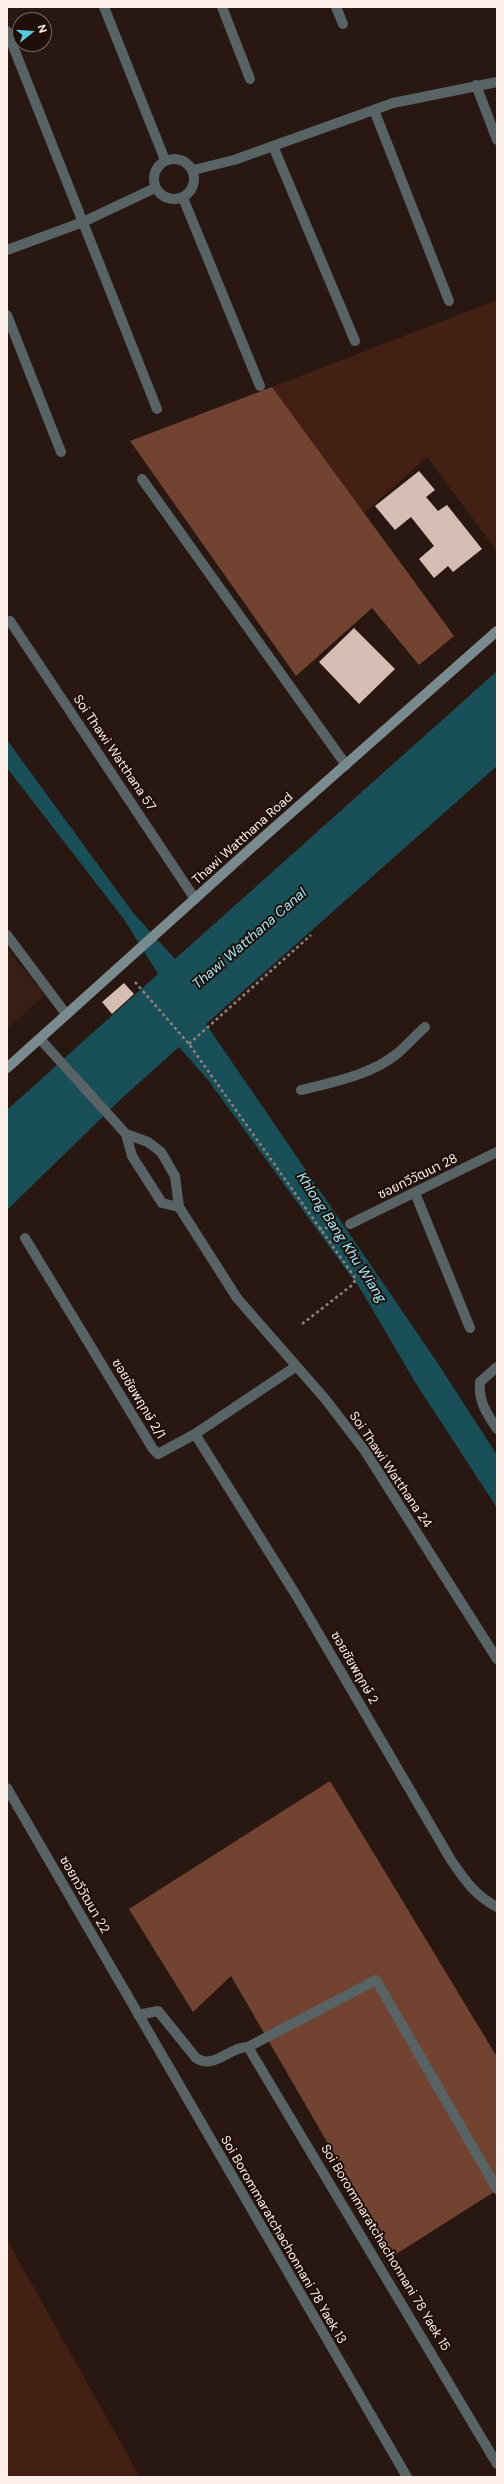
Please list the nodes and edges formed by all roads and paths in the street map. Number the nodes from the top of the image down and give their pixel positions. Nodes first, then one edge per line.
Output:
1 (104, 7) edge
2 (222, 7) edge
3 (336, 7) edge
4 (342, 24) dead end
5 (7, 31) edge
6 (250, 79) dead end
7 (497, 82) edge
8 (476, 85) junction
9 (374, 110) junction
10 (497, 140) edge
11 (273, 146) junction
12 (165, 160) junction
13 (193, 170) junction
14 (155, 188) junction
15 (183, 198) junction
16 (83, 222) junction
17 (7, 250) edge
18 (449, 302) dead end
19 (7, 315) edge
20 (355, 341) dead end
21 (260, 386) dead end
22 (157, 409) dead end
23 (61, 452) dead end
24 (142, 479) dead end
25 (10, 621) dead end
26 (497, 632) edge
27 (346, 765) junction
28 (195, 899) junction
29 (7, 934) edge
30 (311, 935) dead end
31 (135, 982) dead end
32 (66, 1014) junction
33 (425, 1027) dead end
34 (40, 1039) junction
35 (188, 1043) junction
36 (7, 1068) edge
37 (301, 1090) dead end
38 (126, 1134) junction
39 (497, 1152) edge
40 (415, 1193) junction
41 (179, 1207) junction
42 (350, 1224) joint
43 (319, 1229) junction
44 (25, 1238) dead end
45 (302, 1324) dead end
46 (470, 1328) dead end
47 (295, 1366) junction
48 (497, 1367) edge
49 (497, 1429) edge
50 (195, 1434) junction
51 (497, 1659) edge
52 (7, 1788) edge
53 (497, 1907) edge
54 (138, 2015) junction
55 (248, 2047) junction
56 (497, 2189) edge
57 (497, 2464) edge
58 (407, 2477) edge

1 - 12 street
2 - 6 street
3 - 4 street
5 - 16 street
7 - 8 street
8 - 9 street
8 - 10 street
9 - 11 street
9 - 18 street
11 - 13 street
11 - 20 street
12 - 13 street
12 - 14 street
13 - 15 street
14 - 15 street
14 - 16 street
15 - 21 street
16 - 17 street
16 - 22 street
19 - 23 street
24 - 27 street
25 - 28 street, Soi Thawi Watthana 57
26 - 27 main road, Thawi Watthana Road
27 - 28 main road, Thawi Watthana Road
28 - 32 main road, Thawi Watthana Road
29 - 32 street
30 - 35 path
31 - 35 path
32 - 34 main road, Thawi Watthana Road
33 - 37 street
34 - 36 main road, Thawi Watthana Road
34 - 38 street
35 - 43 path
38 - 41 street
38 - 41 street, Soi Thawi Watthana 24
39 - 40 street, ซอยทวีวัฒนา 28
40 - 42 street, ซอยทวีวัฒนา 28
40 - 46 street
41 - 47 street, Soi Thawi Watthana 24
42 - 43 path
43 - 45 path
44 - 50 street, ซอยชัยพฤกษ์ 2/1
47 - 50 street, ซอยชัยพฤกษ์ 2/1
47 - 51 street, Soi Thawi Watthana 24
48 - 49 street
50 - 53 street, ซอยชัยพฤกษ์ 2
52 - 54 street, ซอยทวีวัฒนา 22
54 - 55 street
54 - 58 street, Soi Borommaratchachonnani 78 Yaek 13
55 - 56 street
55 - 57 street, Soi Borommaratchachonnani 78 Yaek 15

